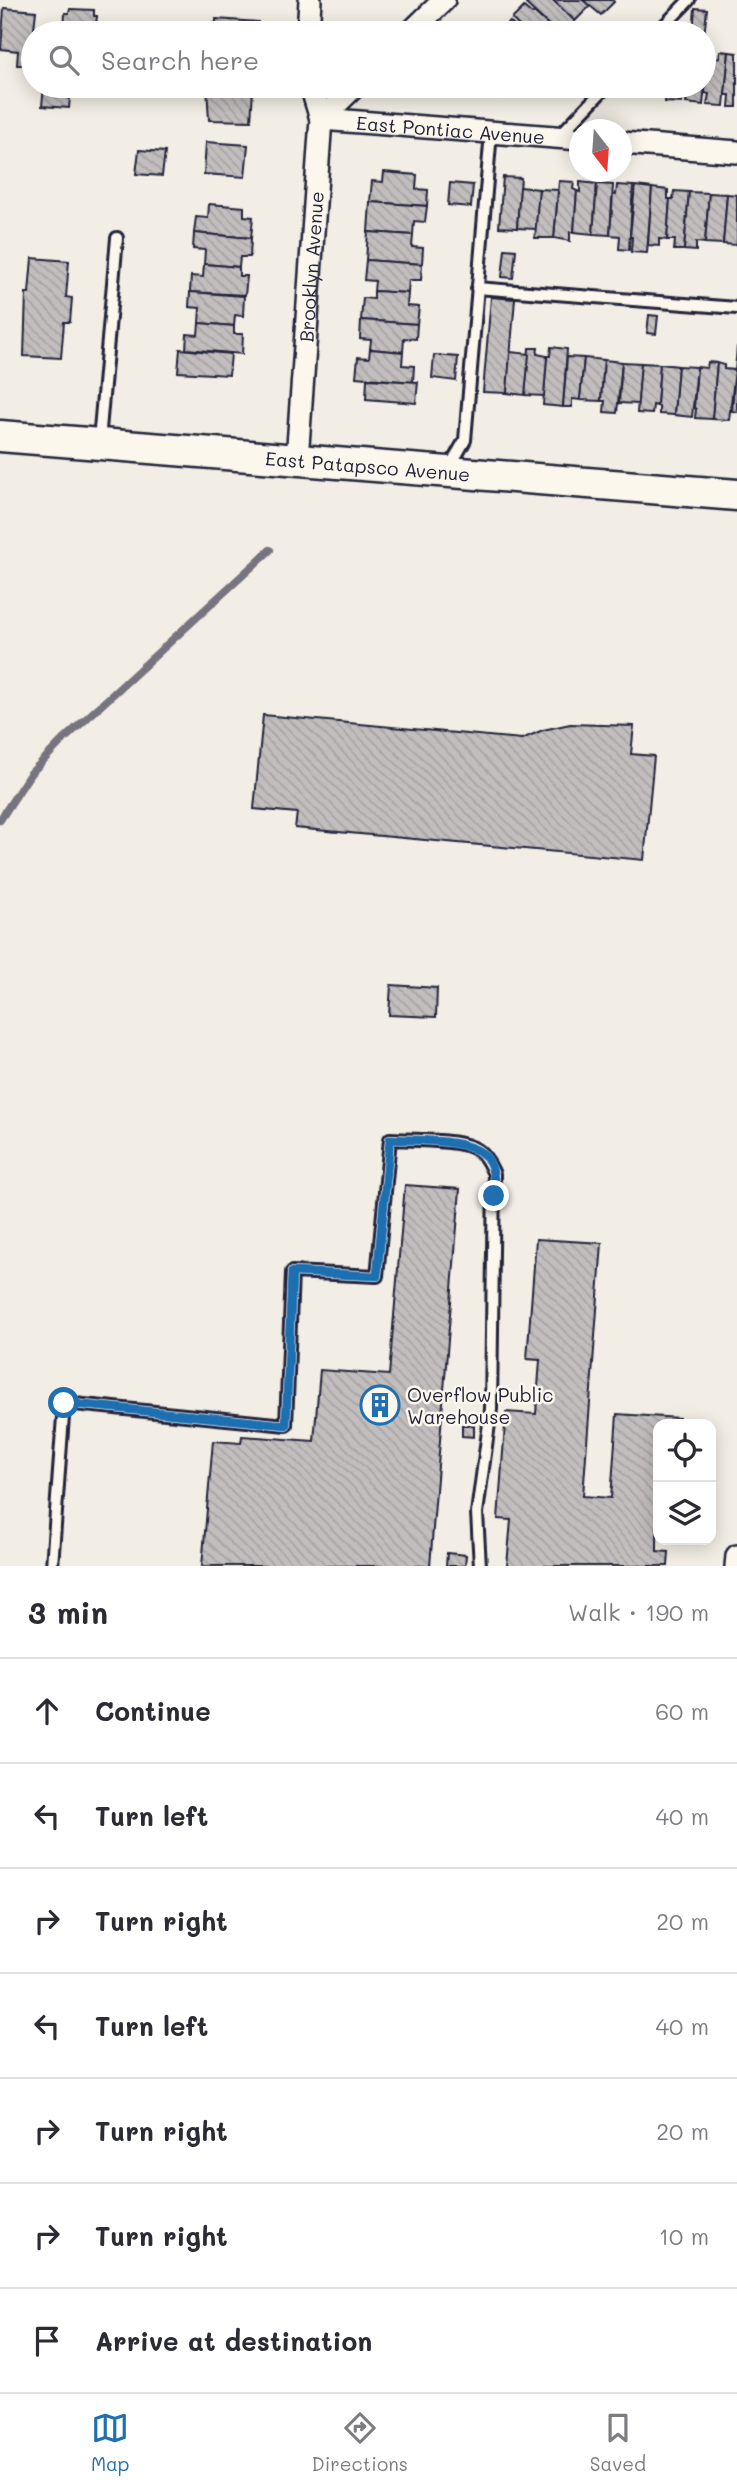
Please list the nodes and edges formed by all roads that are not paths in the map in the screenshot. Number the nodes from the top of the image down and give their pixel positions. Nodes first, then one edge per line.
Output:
1 (310, 0) edge
2 (444, 0) edge
3 (689, 0) edge
4 (309, 21) edge
5 (422, 21) edge
6 (669, 21) edge
7 (315, 98) edge
8 (343, 98) edge
9 (595, 98) edge
10 (321, 119) junction
11 (491, 132) junction
12 (557, 138) junction
13 (569, 139) edge
14 (632, 144) edge
15 (737, 152) edge
16 (117, 238) dead end
17 (477, 288) junction
18 (737, 309) edge
19 (0, 436) edge
20 (99, 444) junction
21 (297, 460) junction
22 (446, 472) junction
23 (737, 495) edge
24 (737, 1556) edge
25 (52, 1566) edge
26 (480, 1566) edge
27 (736, 1566) edge

1 - 4 street
2 - 5 street
3 - 6 lane
7 - 10 street
8 - 10 street
9 - 12 lane
10 - 11 street, East Pontiac Avenue
10 - 21 street, Brooklyn Avenue
11 - 12 street, East Pontiac Avenue
11 - 17 lane
12 - 13 street, East Pontiac Avenue
14 - 15 street
16 - 20 lane
17 - 18 lane
17 - 22 lane
19 - 20 main road, East Patapsco Avenue
20 - 21 main road, East Patapsco Avenue
21 - 22 main road, East Patapsco Avenue
22 - 23 main road, East Patapsco Avenue
24 - 27 street
25 - 26 lane

